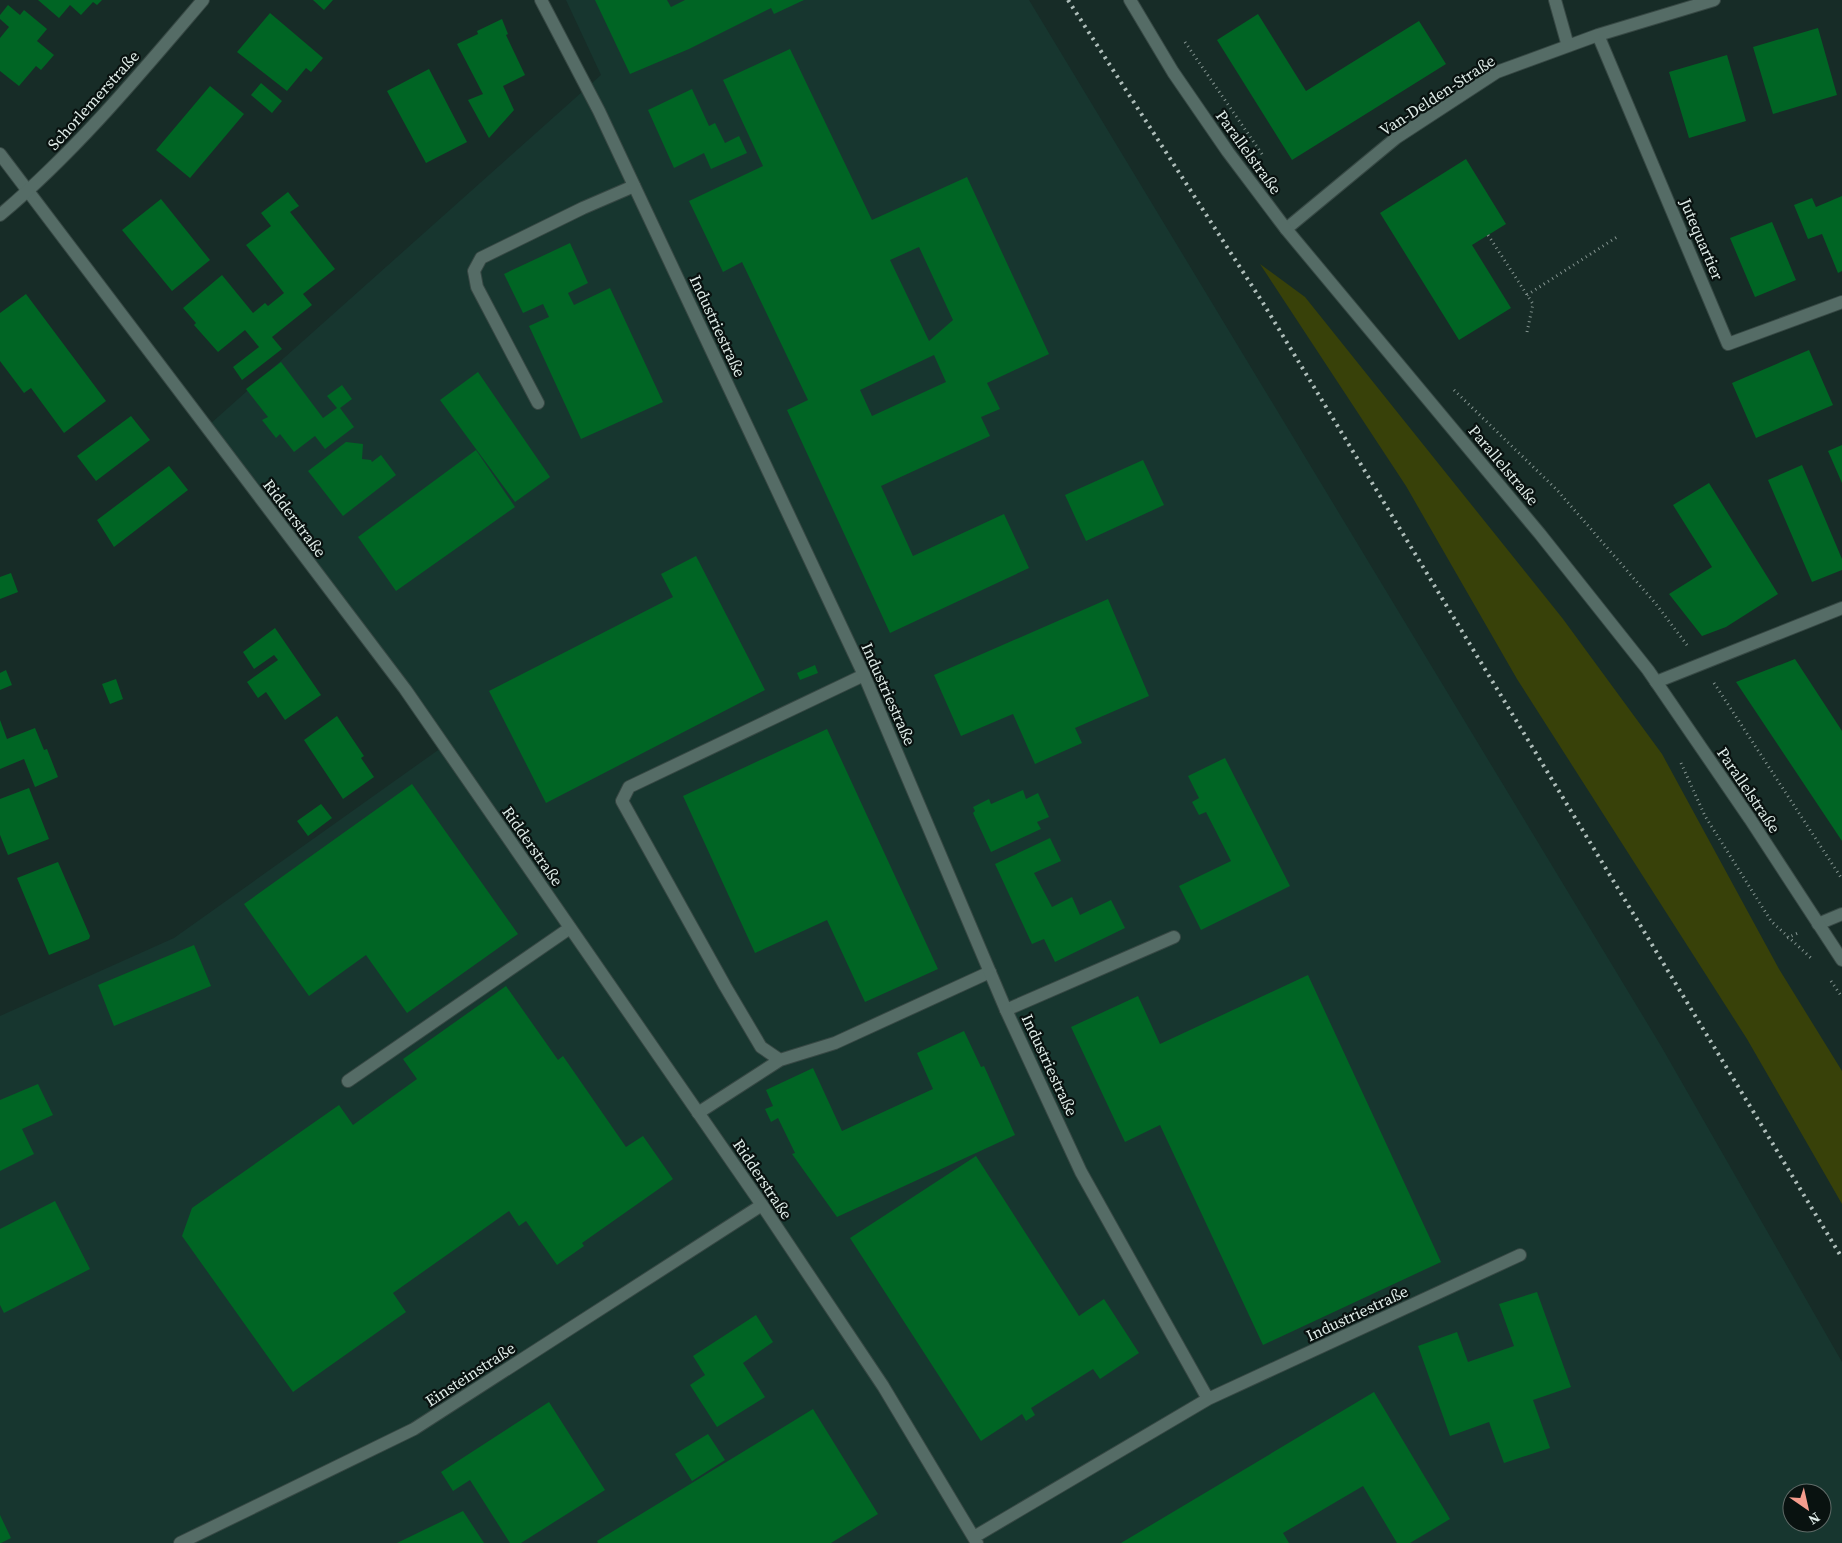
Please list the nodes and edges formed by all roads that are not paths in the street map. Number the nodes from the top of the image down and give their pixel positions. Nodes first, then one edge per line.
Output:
1 (203, 0) edge
2 (541, 0) edge
3 (1130, 0) edge
4 (1555, 0) edge
5 (1714, 0) edge
6 (1598, 35) junction
7 (1568, 46) junction
8 (0, 154) edge
9 (634, 186) junction
10 (27, 192) junction
11 (0, 214) edge
12 (1286, 229) junction
13 (1842, 302) edge
14 (538, 403) dead end
15 (1842, 608) edge
16 (864, 676) junction
17 (1656, 682) junction
18 (1842, 914) edge
19 (1818, 924) junction
20 (570, 928) junction
21 (1174, 937) dead end
22 (1842, 960) edge
23 (990, 972) junction
24 (1006, 1010) junction
25 (780, 1060) junction
26 (348, 1081) dead end
27 (698, 1113) junction
28 (762, 1205) junction
29 (1520, 1255) dead end
30 (1208, 1399) junction
31 (976, 1540) edge
32 (180, 1543) edge

1 - 10 street, Schorlemerstraße
2 - 9 street, Industriestraße
3 - 12 street, Parallelstraße
4 - 7 street
5 - 6 street, Van-Delden-Straße
6 - 7 street, Van-Delden-Straße
6 - 13 street, Jutequartier
7 - 12 street, Van-Delden-Straße
8 - 10 street, Ridderstraße
9 - 14 street
9 - 16 street, Industriestraße
10 - 11 street, Schorlemerstraße
10 - 20 street, Ridderstraße
12 - 17 street, Parallelstraße
15 - 17 street
16 - 23 street, Industriestraße
16 - 25 street
17 - 19 street, Parallelstraße
18 - 19 street
19 - 22 street, Parallelstraße
20 - 26 street
20 - 27 street, Ridderstraße
21 - 24 street
23 - 24 street, Industriestraße
23 - 25 street
24 - 30 street, Industriestraße
25 - 27 street
27 - 28 street, Ridderstraße
28 - 31 street, Ridderstraße
28 - 32 street, Einsteinstraße
29 - 30 street, Industriestraße
30 - 31 street, Industriestraße

